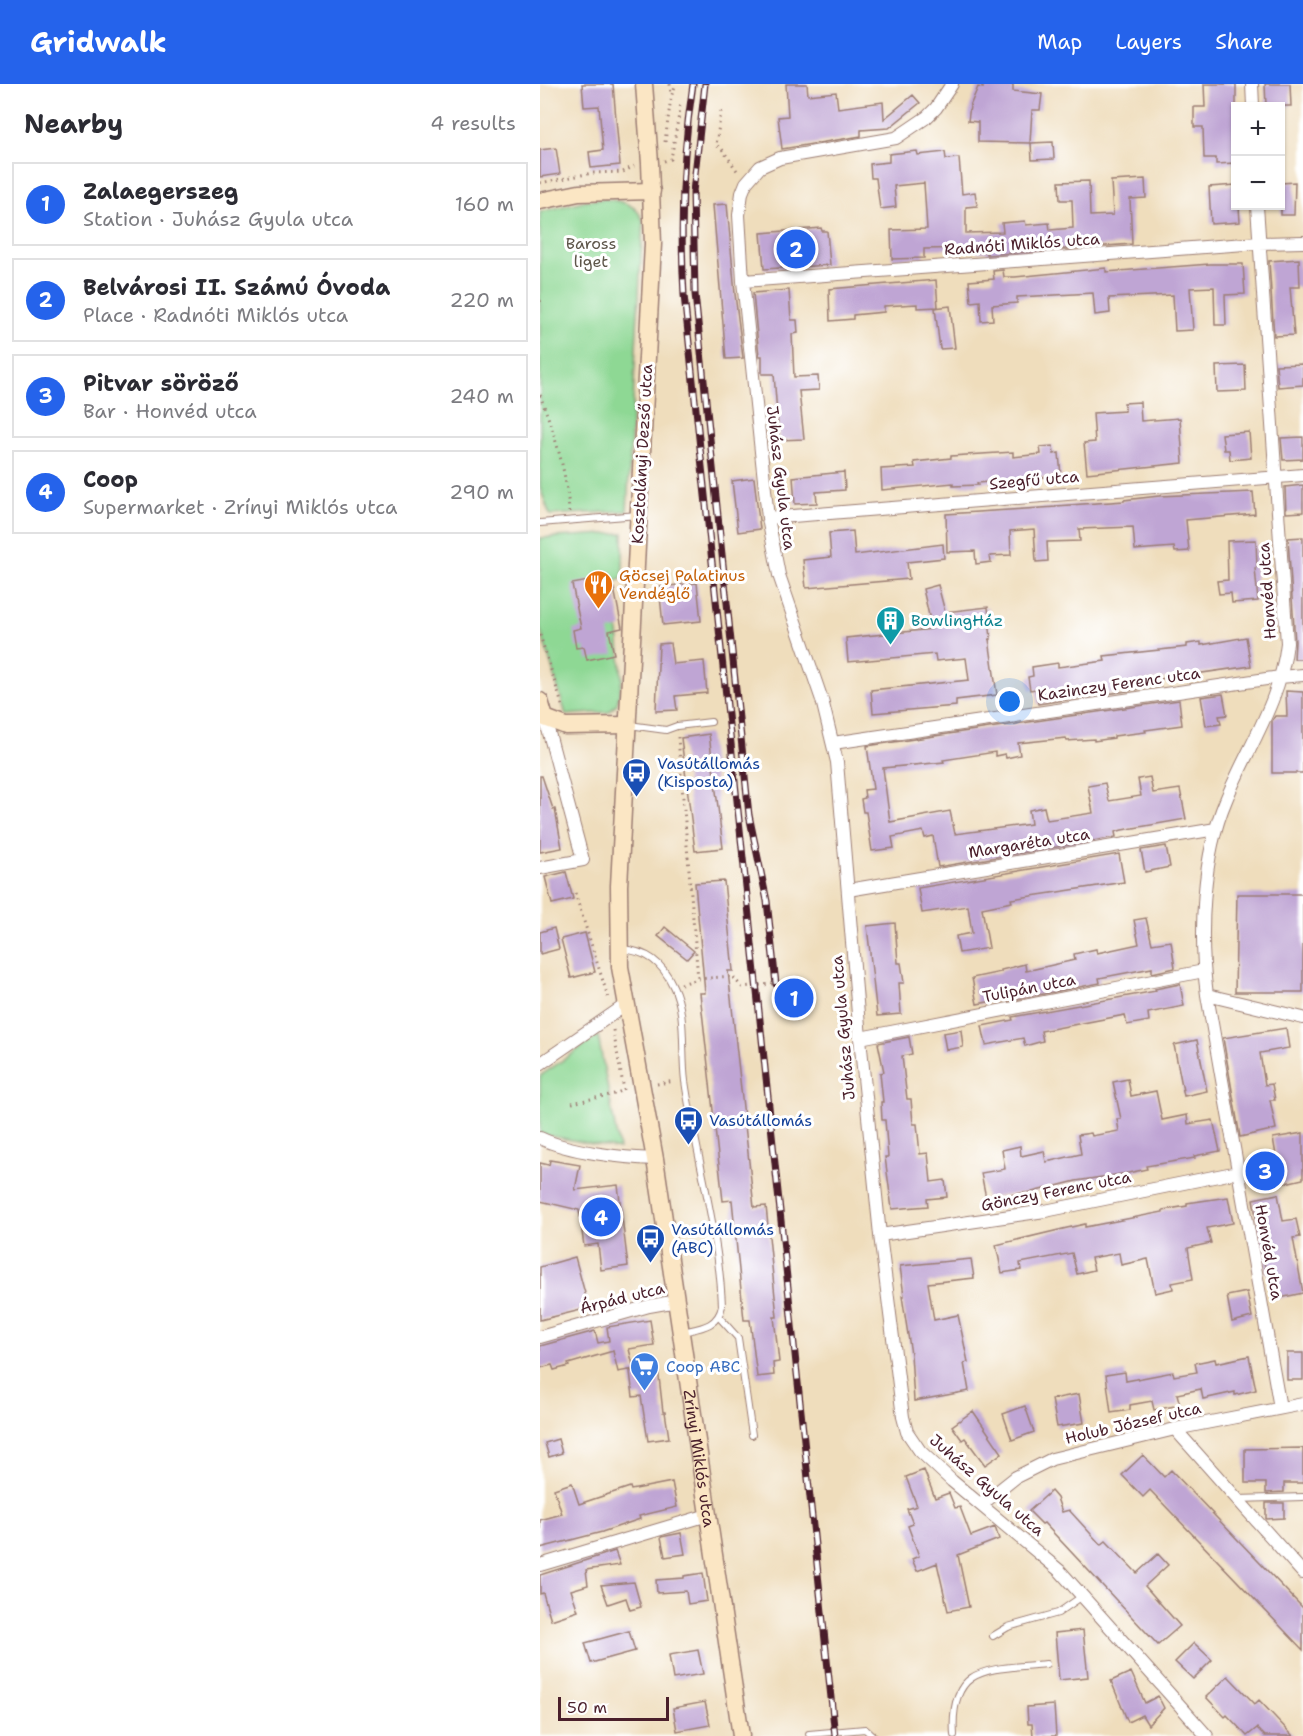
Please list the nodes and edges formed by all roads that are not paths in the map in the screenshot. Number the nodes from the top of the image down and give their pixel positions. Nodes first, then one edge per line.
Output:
1 (644, 84) edge
2 (952, 84) edge
3 (1252, 84) edge
4 (1253, 102) edge
5 (652, 191) junction
6 (540, 201) edge
7 (1257, 210) edge
8 (1303, 242) edge
9 (1259, 243) junction
10 (743, 281) junction
11 (1303, 475) edge
12 (1275, 477) junction
13 (639, 514) junction
14 (768, 518) junction
15 (540, 523) edge
16 (1303, 675) edge
17 (1280, 676) junction
18 (540, 701) edge
19 (545, 718) junction
20 (711, 722) dead end
21 (628, 725) junction
22 (833, 743) junction
23 (1216, 829) junction
24 (540, 868) edge
25 (848, 890) junction
26 (620, 949) junction
27 (620, 967) joint
28 (1204, 971) junction
29 (1207, 995) junction
30 (627, 1004) junction
31 (1303, 1018) edge
32 (860, 1038) junction
33 (540, 1064) edge
34 (540, 1138) edge
35 (655, 1159) junction
36 (1238, 1172) junction
37 (880, 1235) junction
38 (677, 1301) junction
39 (719, 1317) junction
40 (681, 1332) junction
41 (540, 1336) edge
42 (1303, 1404) edge
43 (1280, 1408) junction
44 (1175, 1430) junction
45 (752, 1435) dead end
46 (1303, 1497) edge
47 (1235, 1499) junction
48 (982, 1504) junction
49 (708, 1515) junction
50 (540, 1564) edge
51 (1303, 1573) edge
52 (1084, 1595) junction
53 (993, 1636) dead end
54 (1046, 1664) dead end
55 (809, 1734) dead end
56 (741, 1736) edge
57 (873, 1736) edge
58 (954, 1736) edge
59 (1207, 1736) edge

1 - 5 main road, Kosztolányi Dezső utca
2 - 10 street, Juhász Gyula utca
3 - 4 street
5 - 6 main road
5 - 13 main road, Kosztolányi Dezső utca
7 - 9 street, Honvéd utca
8 - 9 street, Radnóti Miklós utca
9 - 10 street, Radnóti Miklós utca
9 - 12 street, Honvéd utca
10 - 14 street, Juhász Gyula utca
11 - 12 street, Szegfű utca
12 - 14 street, Szegfű utca
12 - 17 street, Honvéd utca
13 - 15 lane
13 - 21 main road, Kosztolányi Dezső utca
14 - 22 street, Juhász Gyula utca
16 - 17 street, Kazinczy Ferenc utca
17 - 22 street, Kazinczy Ferenc utca
17 - 23 street, Honvéd utca
18 - 19 main road
19 - 21 main road
19 - 24 street
20 - 21 lane
21 - 26 main road, Kosztolányi Dezső utca
22 - 25 street, Juhász Gyula utca
23 - 25 street, Margaréta utca
23 - 28 street, Honvéd utca
25 - 32 street, Juhász Gyula utca
26 - 27 main road, Kosztolányi Dezső utca
26 - 39 lane
27 - 30 main road, Zrínyi Miklós utca
28 - 29 street, Honvéd utca
28 - 32 street, Tulipán utca
29 - 31 street
29 - 36 street, Honvéd utca
30 - 33 street
30 - 35 main road, Zrínyi Miklós utca
32 - 37 street, Juhász Gyula utca
34 - 35 street
35 - 38 main road, Zrínyi Miklós utca
36 - 37 street, Gönczy Ferenc utca
36 - 43 street, Honvéd utca
37 - 48 street, Juhász Gyula utca
38 - 40 main road, Zrínyi Miklós utca
38 - 41 street, Árpád utca
39 - 40 lane
39 - 45 lane
40 - 49 main road, Zrínyi Miklós utca
42 - 43 street, Holub József utca
43 - 44 street, Holub József utca
44 - 47 street
44 - 48 street, Holub József utca
46 - 47 lane
47 - 51 street
48 - 52 street, Juhász Gyula utca
49 - 50 street
49 - 56 main road, Zrínyi Miklós utca
52 - 53 lane
52 - 59 street, Juhász Gyula utca
54 - 58 lane
55 - 57 lane

